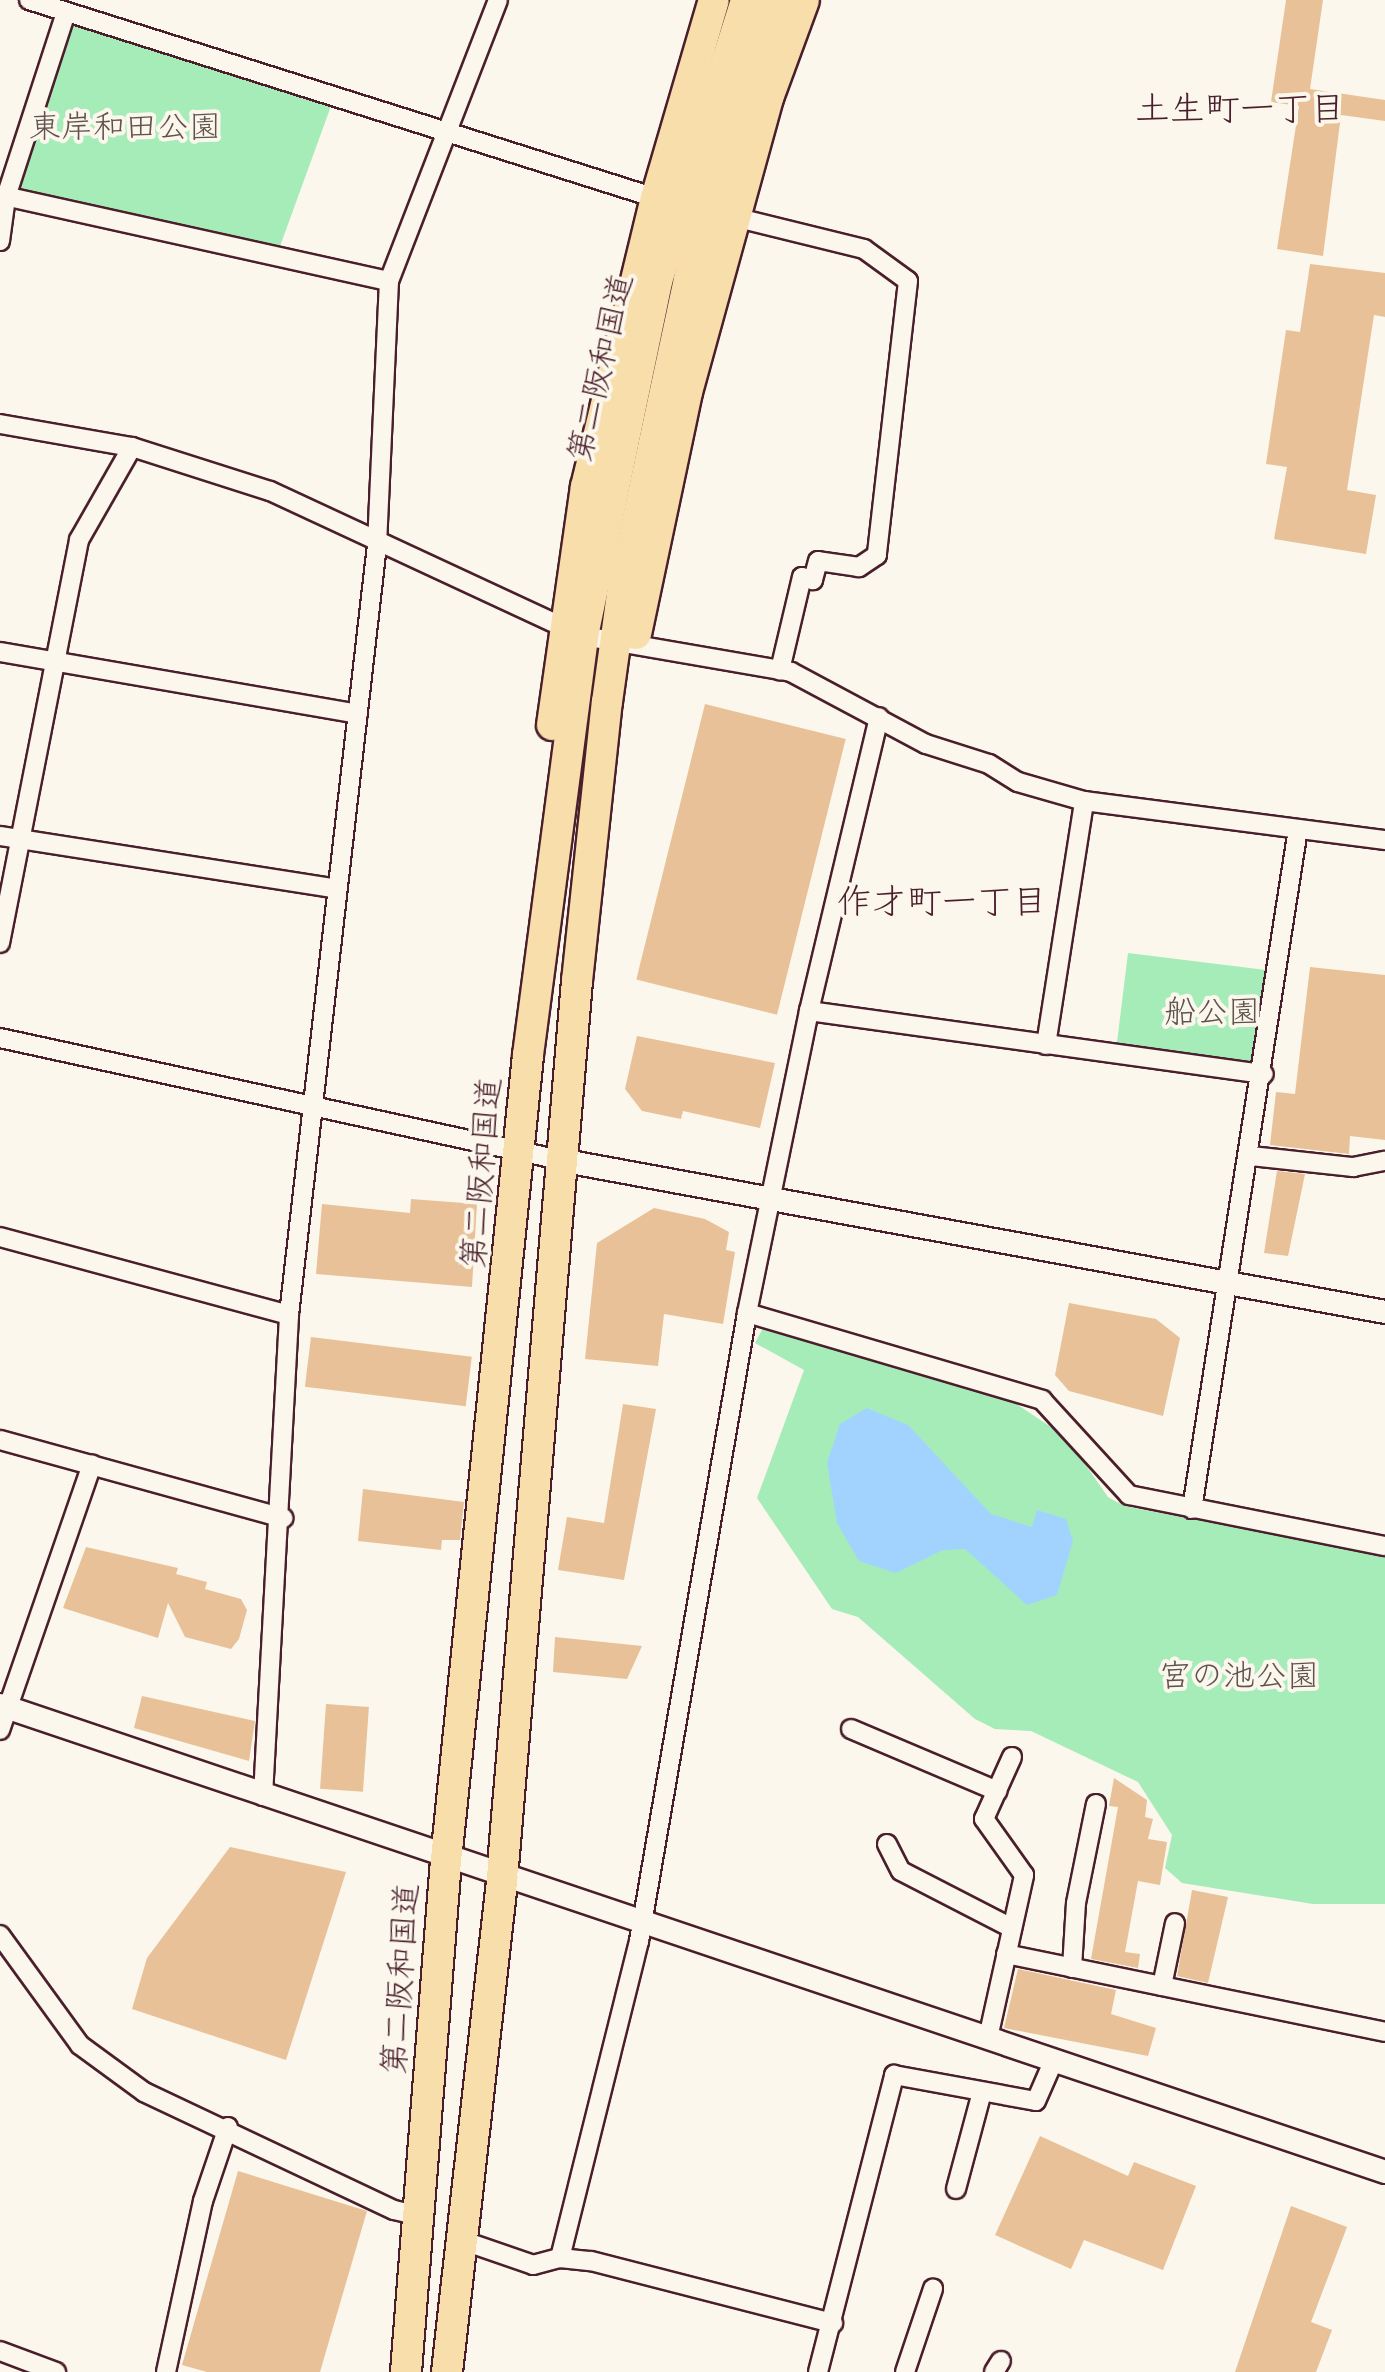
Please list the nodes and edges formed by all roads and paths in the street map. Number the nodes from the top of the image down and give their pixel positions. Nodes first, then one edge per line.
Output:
1 (30, 0) edge
2 (498, 0) edge
3 (714, 0) edge
4 (746, 0) edge
5 (776, 0) edge
6 (804, 0) edge
7 (66, 12) junction
8 (442, 133) junction
9 (3, 196) edge
10 (656, 198) junction
11 (734, 218) junction
12 (0, 241) edge
13 (389, 281) junction
14 (0, 424) edge
15 (132, 446) junction
16 (378, 545) junction
17 (608, 584) junction
18 (572, 632) junction
19 (624, 647) junction
20 (0, 652) edge
21 (57, 664) junction
22 (780, 670) junction
23 (358, 714) junction
24 (879, 718) junction
25 (1084, 801) junction
26 (1298, 829) junction
27 (0, 836) edge
28 (20, 839) junction
29 (1385, 840) edge
30 (338, 889) junction
31 (0, 943) edge
32 (809, 1011) junction
33 (0, 1038) edge
34 (1046, 1045) junction
35 (1264, 1074) junction
36 (316, 1112) junction
37 (522, 1152) junction
38 (1251, 1156) junction
39 (565, 1161) junction
40 (1385, 1161) edge
41 (772, 1199) junction
42 (0, 1238) edge
43 (1232, 1284) junction
44 (1385, 1312) edge
45 (747, 1313) junction
46 (290, 1315) junction
47 (0, 1440) edge
48 (92, 1466) junction
49 (1192, 1509) junction
50 (283, 1518) junction
51 (1385, 1546) edge
52 (4, 1715) edge
53 (851, 1729) dead end
54 (1012, 1757) dead end
55 (997, 1790) junction
56 (263, 1796) junction
57 (1096, 1804) dead end
58 (887, 1844) dead end
59 (446, 1860) junction
60 (502, 1878) junction
61 (639, 1922) junction
62 (1176, 1923) dead end
63 (1012, 1928) junction
64 (0, 1935) edge
65 (1006, 1954) junction
66 (1072, 1968) junction
67 (1162, 1986) junction
68 (1385, 2032) edge
69 (988, 2038) junction
70 (1053, 2062) junction
71 (982, 2092) junction
72 (228, 2127) junction
73 (1385, 2172) edge
74 (956, 2189) dead end
75 (420, 2216) junction
76 (461, 2240) junction
77 (560, 2258) junction
78 (933, 2289) dead end
79 (833, 2323) junction
80 (0, 2351) edge
81 (56, 2372) edge
82 (166, 2372) edge
83 (406, 2372) edge
84 (446, 2372) edge
85 (818, 2372) edge
86 (905, 2372) edge

1 - 7 street
2 - 8 street
3 - 10 highway
4 - 17 highway, 第二阪和国道
5 - 17 highway, 第二阪和国道
6 - 11 highway
7 - 8 street
7 - 9 street
8 - 10 street
8 - 13 street
9 - 12 street
9 - 13 street
10 - 18 highway
11 - 19 highway
11 - 22 street
13 - 16 street
14 - 15 street
15 - 16 street
15 - 21 street
16 - 18 street
16 - 23 street
17 - 18 highway, 第二阪和国道
17 - 19 highway, 第二阪和国道
18 - 19 street
18 - 37 highway, 第二阪和国道
19 - 22 street
19 - 39 highway
20 - 21 street
21 - 23 street
21 - 28 street
22 - 24 street
23 - 30 street
24 - 25 street
24 - 32 street
25 - 26 street
25 - 34 street
26 - 29 street
26 - 35 street
27 - 28 street
28 - 30 street
28 - 31 street
30 - 36 street
32 - 34 street
32 - 41 street
33 - 36 street
34 - 35 street
35 - 38 street
36 - 37 street
36 - 46 street
37 - 39 street
37 - 59 highway, 第二阪和国道
38 - 40 street
38 - 43 street
39 - 41 street
39 - 60 highway
41 - 43 street
41 - 45 street
42 - 46 street
43 - 44 street
43 - 49 street
45 - 49 street
45 - 61 street
46 - 50 street
47 - 48 street
48 - 50 street
48 - 52 street
49 - 51 street
50 - 56 street
52 - 56 street
53 - 55 street
54 - 55 street
55 - 63 street
56 - 59 street
57 - 66 street
58 - 63 street
59 - 60 street
59 - 75 highway, 第二阪和国道
60 - 61 street
60 - 76 highway
61 - 69 street
61 - 77 street
62 - 67 street
63 - 65 street
64 - 72 street
65 - 66 street
65 - 69 street
66 - 67 street
67 - 68 street
69 - 70 street
70 - 71 street
70 - 73 street
71 - 74 street
71 - 79 street
72 - 75 street
72 - 82 street
75 - 83 highway, 第二阪和国道
76 - 77 street
76 - 84 highway
77 - 79 street
78 - 86 street
79 - 85 street
80 - 81 street

